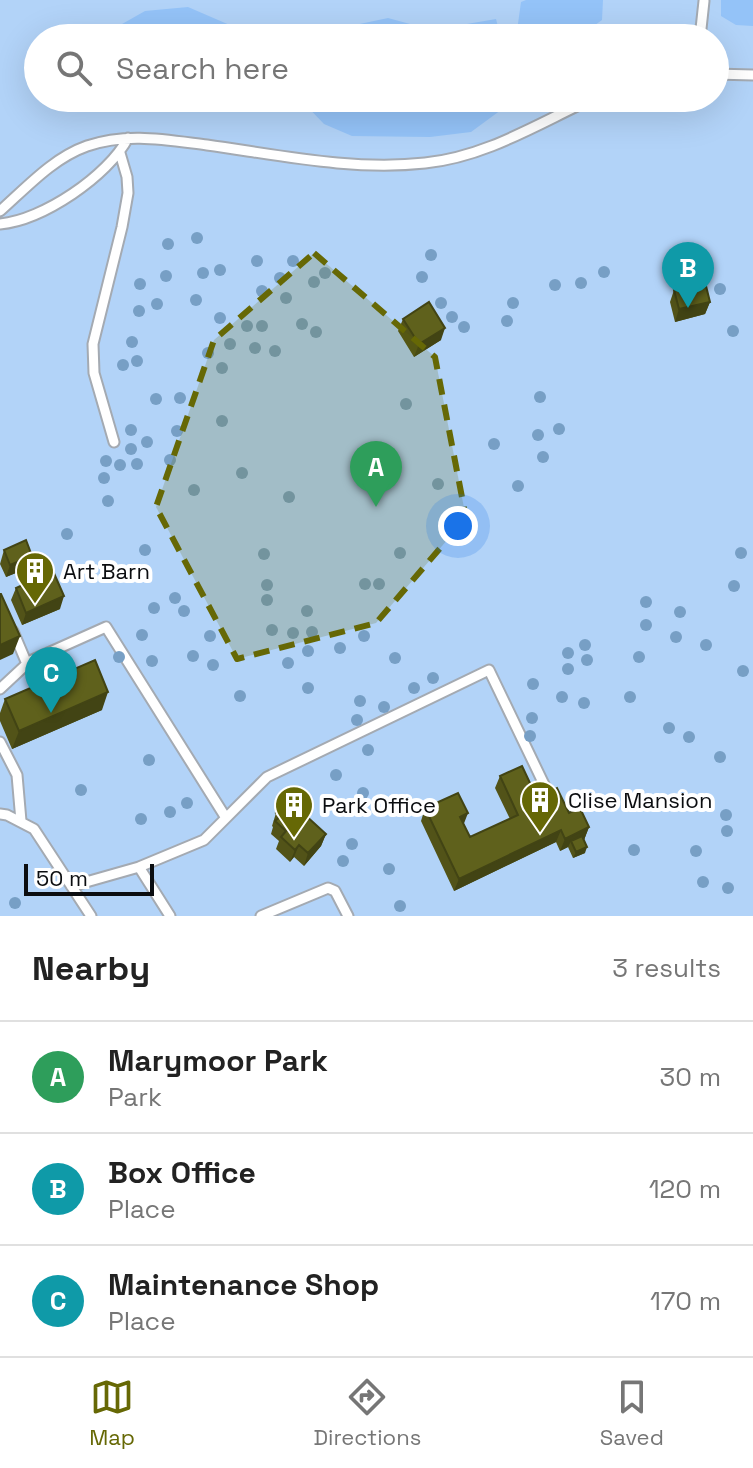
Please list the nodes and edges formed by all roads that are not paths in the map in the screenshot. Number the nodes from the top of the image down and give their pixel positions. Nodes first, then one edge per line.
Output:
1 (704, 1) edge
2 (702, 24) edge
3 (729, 74) edge
4 (753, 75) edge
5 (564, 112) edge
6 (128, 138) junction
7 (120, 153) junction
8 (0, 211) edge
9 (0, 224) edge
10 (114, 442) dead end
11 (9, 623) edge
12 (27, 664) junction
13 (0, 689) edge
14 (0, 742) edge
15 (552, 801) edge
16 (0, 814) edge
17 (226, 818) junction
18 (21, 821) junction
19 (139, 867) junction
20 (72, 886) junction
21 (91, 916) edge
22 (170, 916) edge
23 (261, 916) edge
24 (348, 916) edge

1 - 2 lane
3 - 4 lane
5 - 6 lane
6 - 7 lane
6 - 8 lane
7 - 9 lane
7 - 10 lane
11 - 12 lane
12 - 13 lane
12 - 17 lane
14 - 18 lane
15 - 17 lane
16 - 18 lane
17 - 19 lane
18 - 20 lane
19 - 20 lane
19 - 22 lane
20 - 21 lane
23 - 24 lane

